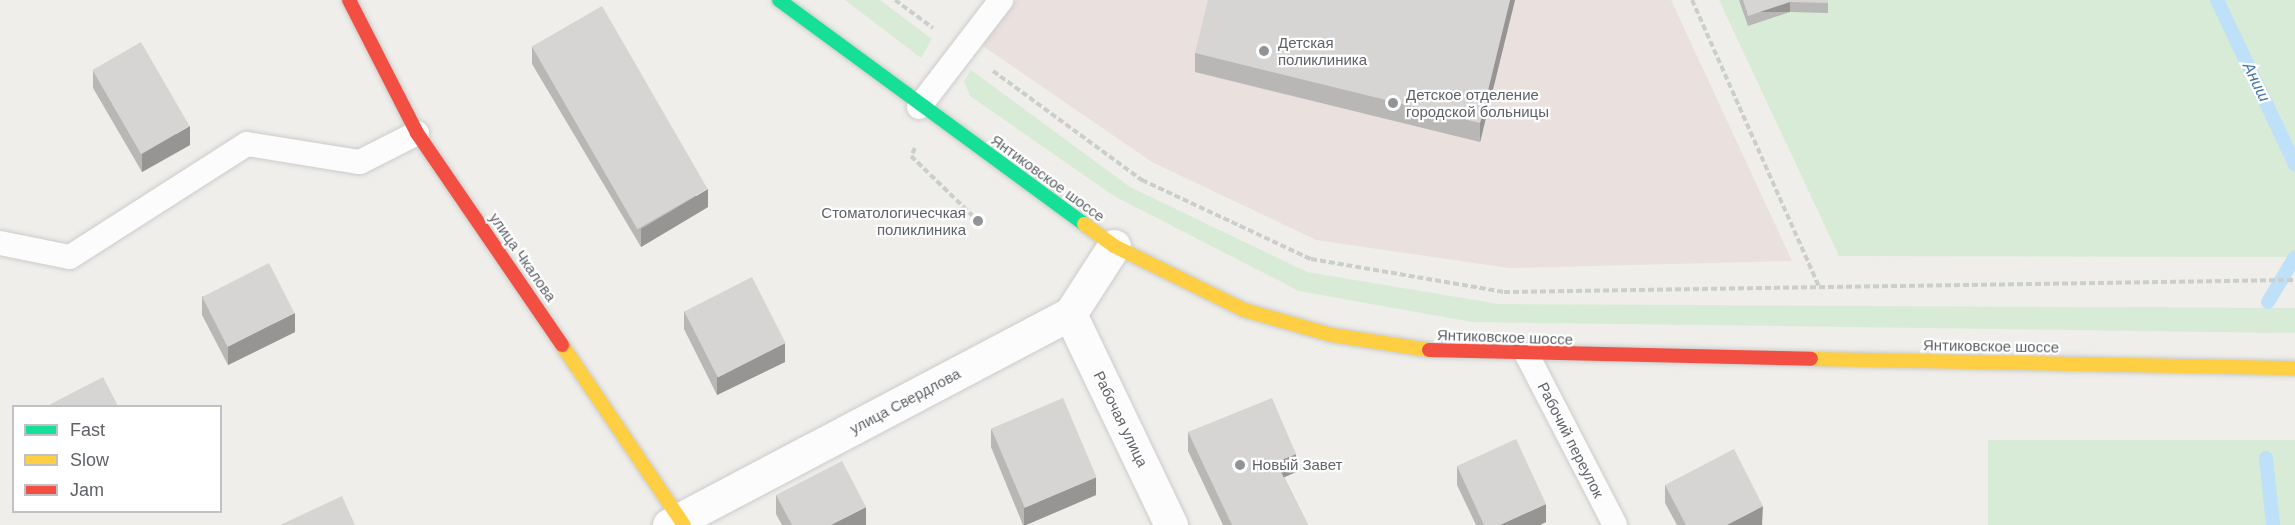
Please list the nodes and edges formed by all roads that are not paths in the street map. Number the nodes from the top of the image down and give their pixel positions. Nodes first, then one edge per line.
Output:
1 (349, 0) edge
2 (779, 0) edge
3 (1001, 0) edge
4 (919, 107) junction
5 (417, 133) junction
6 (0, 243) edge
7 (1113, 246) junction
8 (1070, 314) junction
9 (1527, 355) junction
10 (2295, 368) edge
11 (679, 523) edge
12 (1171, 525) edge
13 (1615, 525) edge

1 - 5 main road, улица Чкалова
2 - 4 main road, Янтиковское шоссе
3 - 4 lane
4 - 7 main road, Янтиковское шоссе
5 - 6 lane
5 - 11 main road, улица Чкалова
7 - 8 street, улица Свердлова
7 - 9 main road, Янтиковское шоссе
8 - 11 street, улица Свердлова
8 - 12 street, Рабочая улица
9 - 10 main road, Янтиковское шоссе
9 - 13 lane, Рабочий переулок

